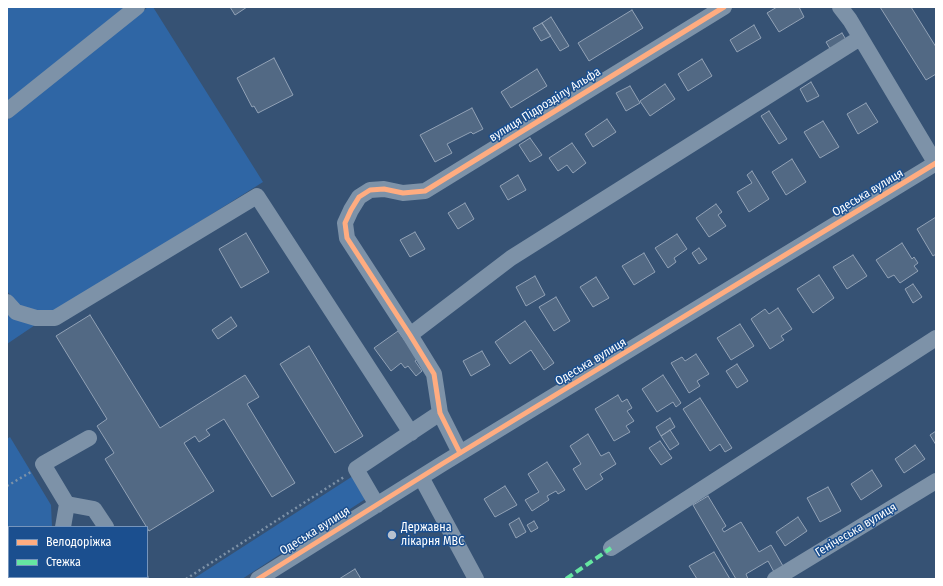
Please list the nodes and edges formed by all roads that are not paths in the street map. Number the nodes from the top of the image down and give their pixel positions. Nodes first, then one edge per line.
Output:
1 (137, 7) edge
2 (724, 7) edge
3 (840, 7) edge
4 (860, 38) junction
5 (7, 111) edge
6 (936, 163) edge
7 (7, 302) edge
8 (410, 335) junction
9 (936, 338) edge
10 (440, 413) junction
11 (411, 432) junction
12 (89, 438) dead end
13 (460, 453) junction
14 (420, 477) junction
15 (936, 481) edge
16 (67, 504) junction
17 (377, 504) junction
18 (63, 526) edge
19 (105, 526) edge
20 (611, 548) dead end
21 (258, 579) edge
22 (476, 579) edge
23 (775, 579) edge

1 - 5 street
2 - 8 street, вулиця Підрозділу Альфа
3 - 4 street
4 - 6 street
4 - 8 street
6 - 13 street, Одеська вулиця
7 - 11 street
8 - 10 street
9 - 20 street
10 - 11 street
10 - 13 street
11 - 17 street
12 - 16 street
13 - 14 street, Одеська вулиця
14 - 17 street, Одеська вулиця
14 - 22 street
15 - 23 street, Генічеська вулиця
16 - 18 street
16 - 19 street
17 - 21 street, Одеська вулиця

